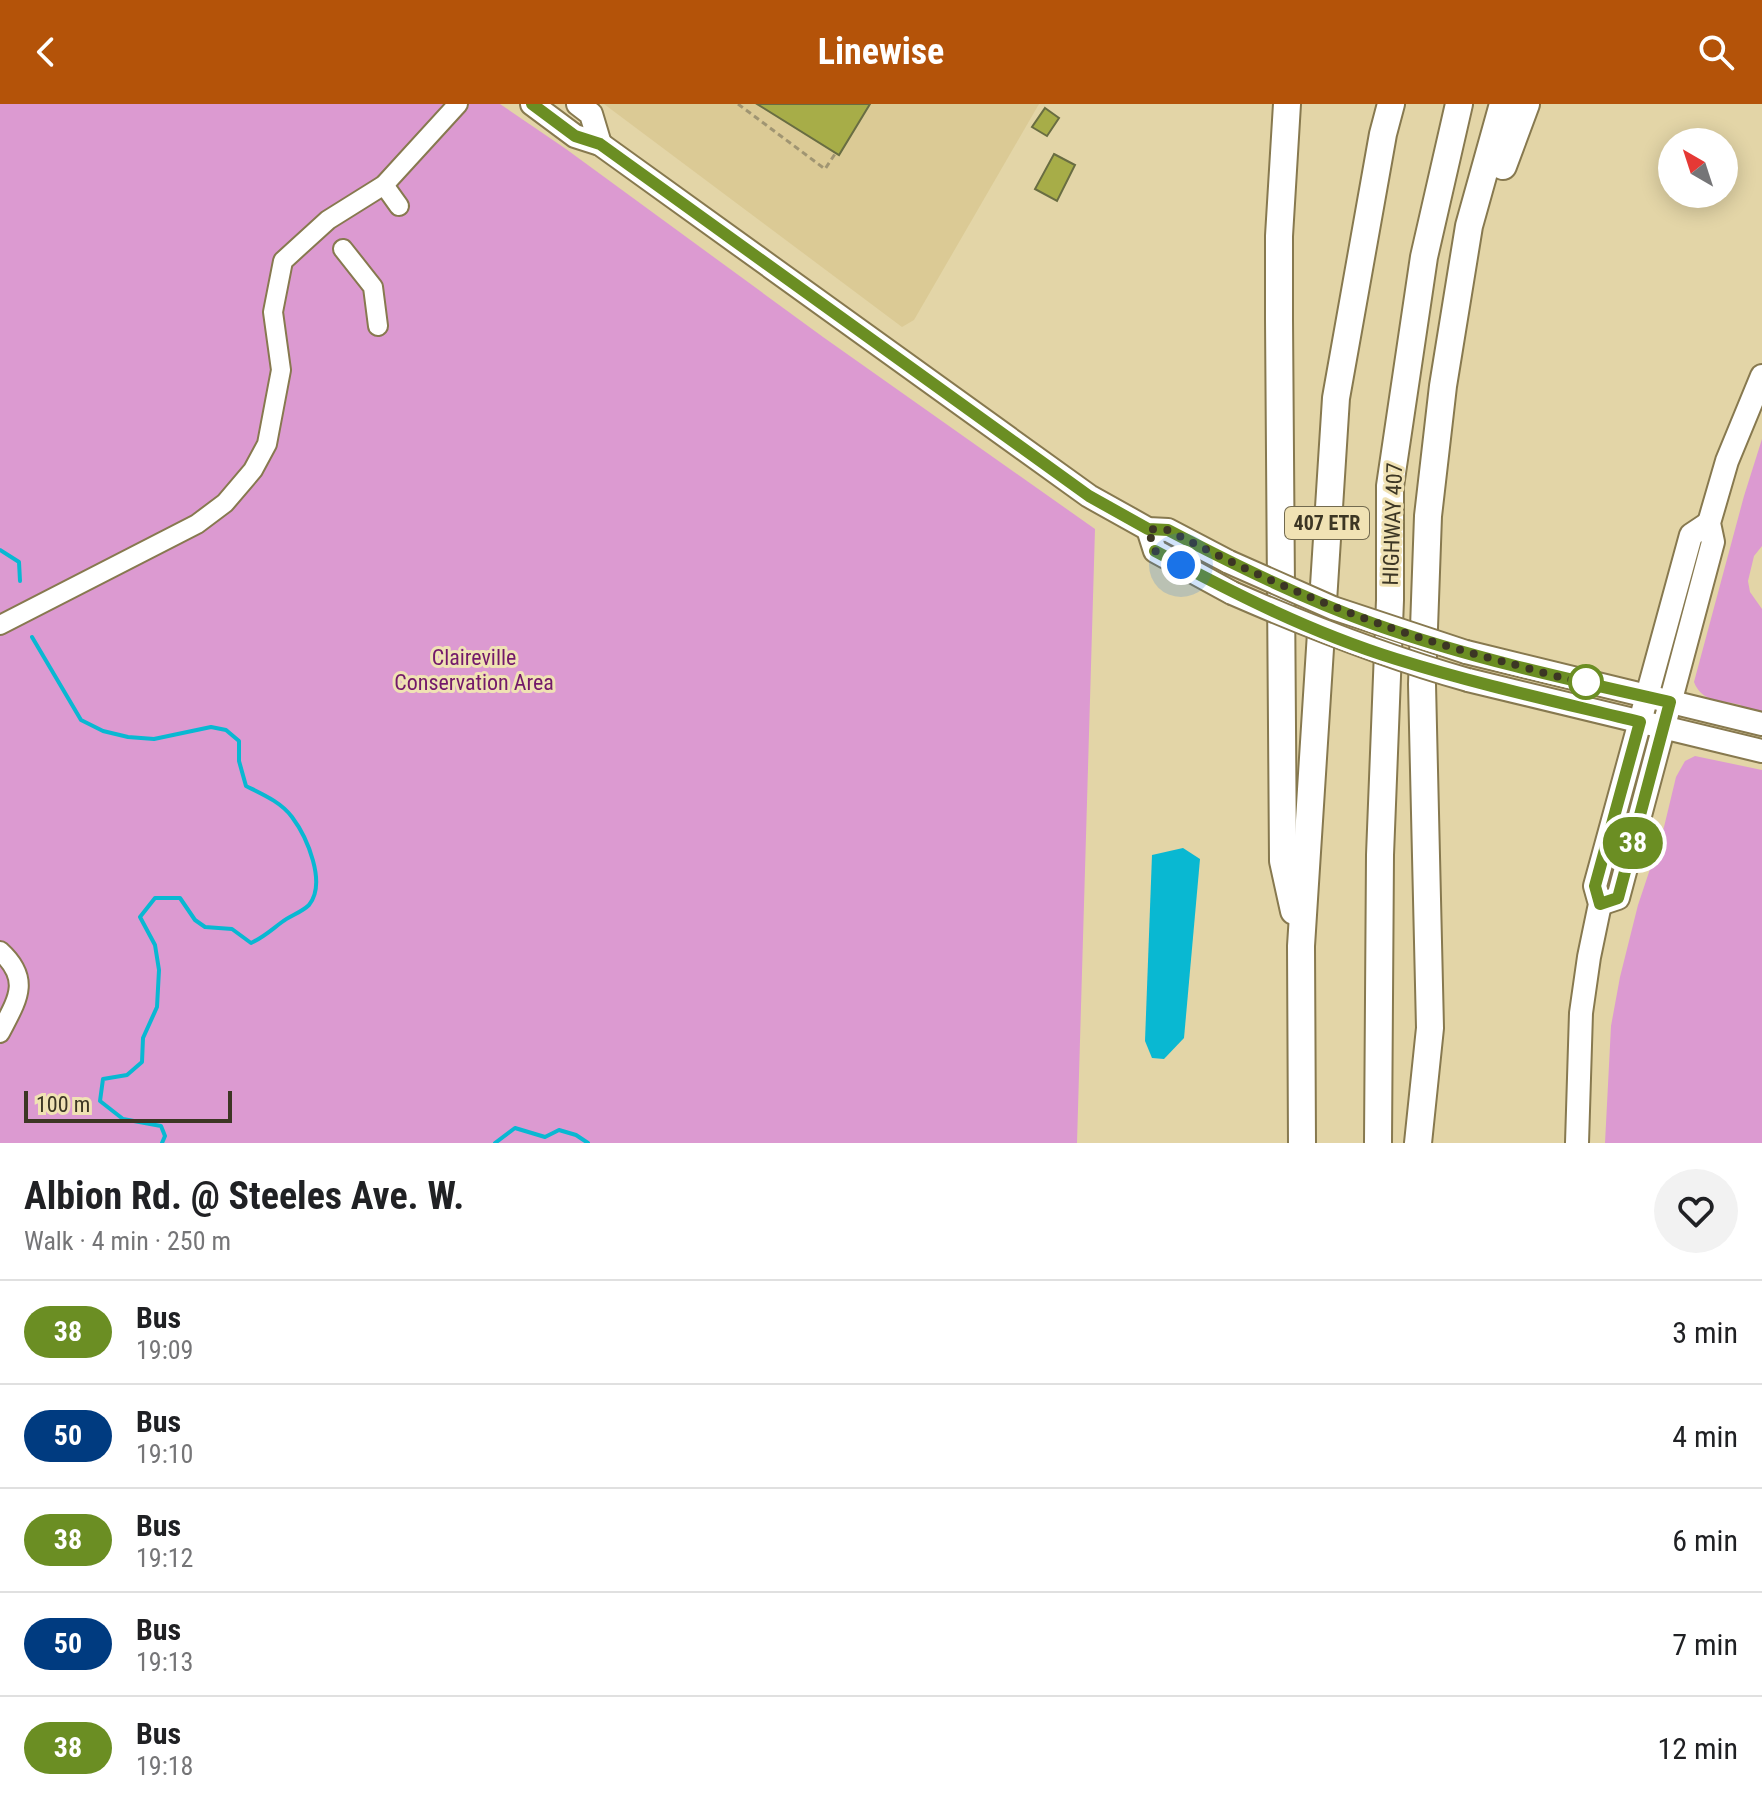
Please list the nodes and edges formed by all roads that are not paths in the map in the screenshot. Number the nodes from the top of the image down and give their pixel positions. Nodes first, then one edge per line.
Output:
1 (458, 104) edge
2 (532, 104) edge
3 (578, 104) edge
4 (1287, 104) edge
5 (1391, 104) edge
6 (1459, 104) edge
7 (1503, 104) edge
8 (1526, 104) edge
9 (600, 144) junction
10 (384, 185) junction
11 (399, 206) dead end
12 (343, 249) dead end
13 (1464, 265) junction
14 (378, 326) dead end
15 (1762, 376) edge
16 (1709, 523) junction
17 (1148, 529) junction
18 (0, 625) edge
19 (1647, 697) junction
20 (1670, 702) junction
21 (1640, 722) junction
22 (1762, 724) edge
23 (1664, 728) junction
24 (1762, 751) edge
25 (1600, 904) junction
26 (1301, 946) junction
27 (0, 951) edge
28 (0, 1033) edge
29 (1302, 1143) edge
30 (1378, 1143) edge
31 (1418, 1143) edge
32 (1577, 1143) edge

1 - 10 lane
2 - 9 main road
3 - 9 main road
4 - 26 highway
5 - 26 highway, 407 ETR
6 - 30 highway, HIGHWAY 407 / 407 ETR
7 - 13 highway
8 - 13 highway
9 - 17 main road
10 - 11 lane
10 - 18 lane
12 - 14 lane
13 - 31 highway
15 - 16 main road
16 - 19 main road
16 - 20 main road
17 - 19 main road, bridge
17 - 21 main road, bridge
19 - 20 main road
19 - 21 main road
20 - 22 main road
20 - 23 main road
21 - 23 main road
21 - 25 main road
23 - 24 main road
23 - 25 main road
25 - 32 main road
26 - 29 highway, 407 ETR
27 - 28 lane

